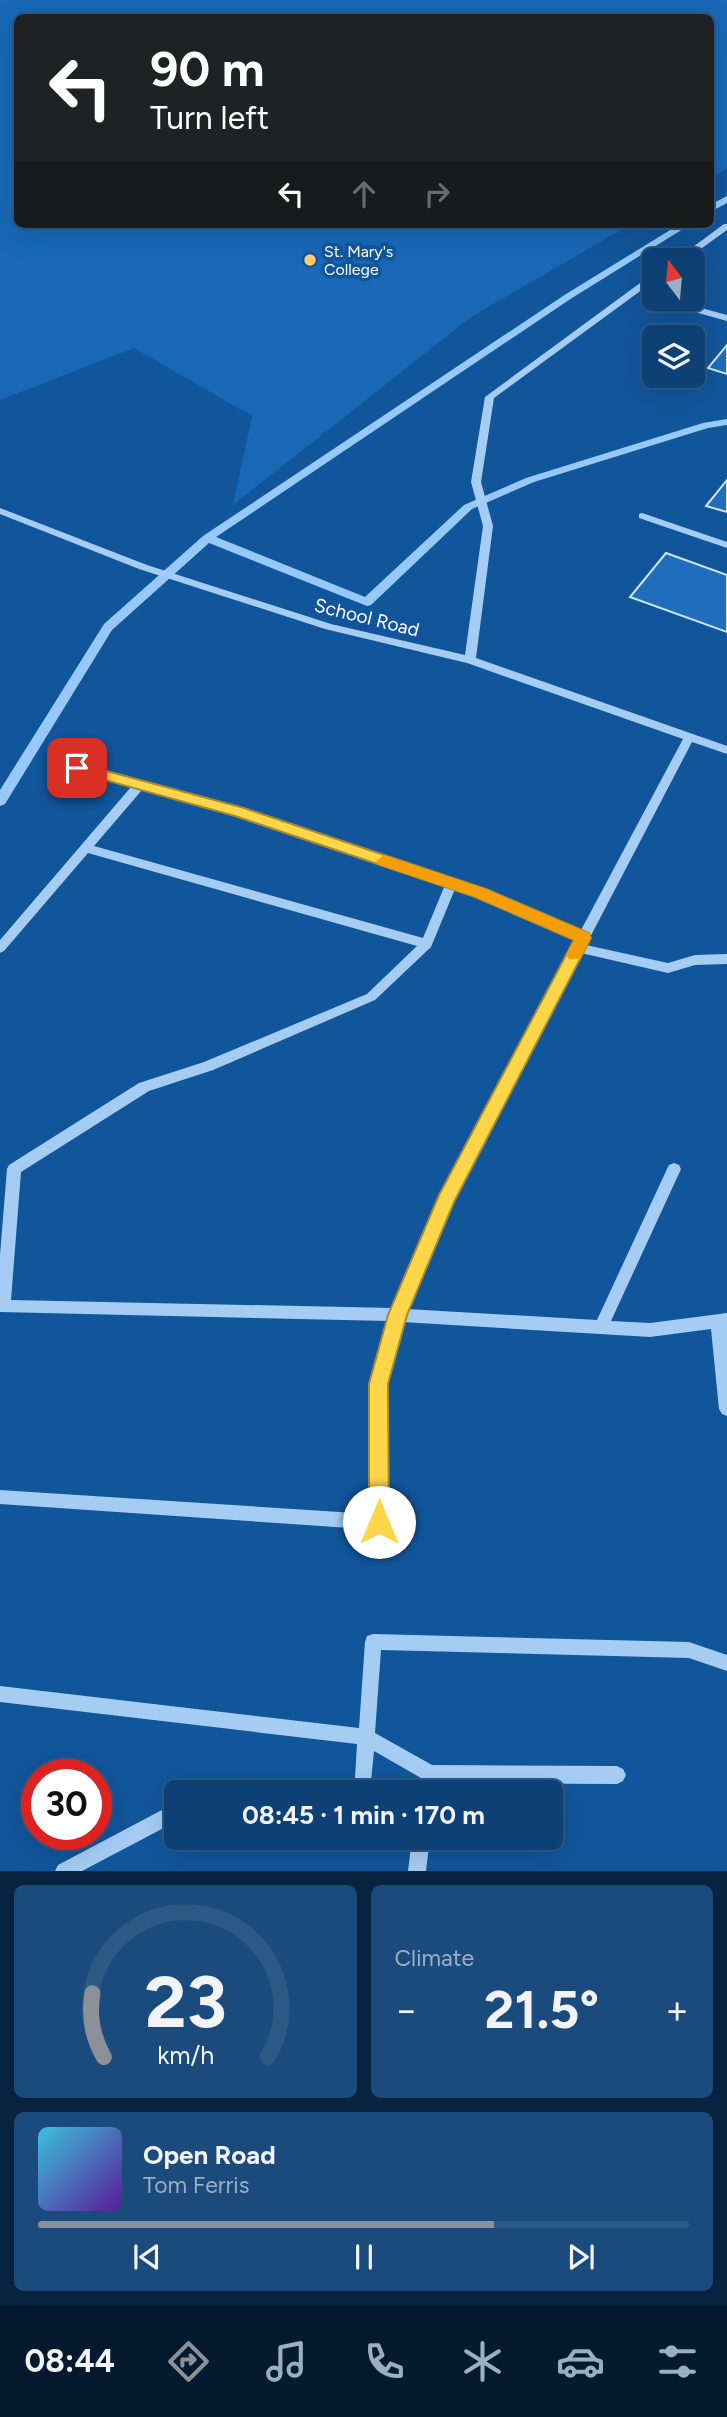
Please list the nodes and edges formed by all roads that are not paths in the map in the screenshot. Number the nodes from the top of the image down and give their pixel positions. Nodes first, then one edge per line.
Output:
1 (727, 226) edge
2 (696, 248) edge
3 (642, 286) edge
4 (633, 292) junction
5 (642, 295) edge
6 (705, 312) edge
7 (727, 318) edge
8 (0, 511) edge
9 (642, 516) dead end
10 (727, 545) edge
11 (470, 660) junction
12 (690, 737) junction
13 (727, 750) edge
14 (77, 768) dead end
15 (139, 785) junction
16 (85, 848) junction
17 (452, 884) junction
18 (581, 943) junction
19 (427, 944) junction
20 (0, 948) edge
21 (727, 959) edge
22 (674, 1169) dead end
23 (2, 1306) edge
24 (397, 1315) junction
25 (723, 1321) edge
26 (602, 1326) junction
27 (727, 1409) edge
28 (0, 1497) edge
29 (727, 1663) edge
30 (0, 1694) edge
31 (366, 1737) junction
32 (430, 1774) junction
33 (617, 1775) dead end
34 (363, 1780) edge
35 (429, 1780) edge
36 (164, 1818) edge
37 (420, 1850) edge
38 (64, 1871) edge
39 (417, 1871) edge

1 - 2 street
3 - 4 street
4 - 5 street
4 - 11 street
6 - 7 street
8 - 11 street, School Road
9 - 10 street
11 - 12 street, School Road
12 - 13 street, School Road
12 - 18 street
14 - 15 street
15 - 16 street
15 - 17 street
16 - 19 street
16 - 20 street
17 - 18 street
17 - 19 street
18 - 21 street
18 - 24 street
19 - 23 street
22 - 26 street
23 - 24 street
24 - 26 street
24 - 28 street
25 - 26 street
25 - 27 street
29 - 31 street
30 - 31 street
31 - 32 street
31 - 34 street
32 - 33 street
32 - 35 street
36 - 38 street
37 - 39 street

